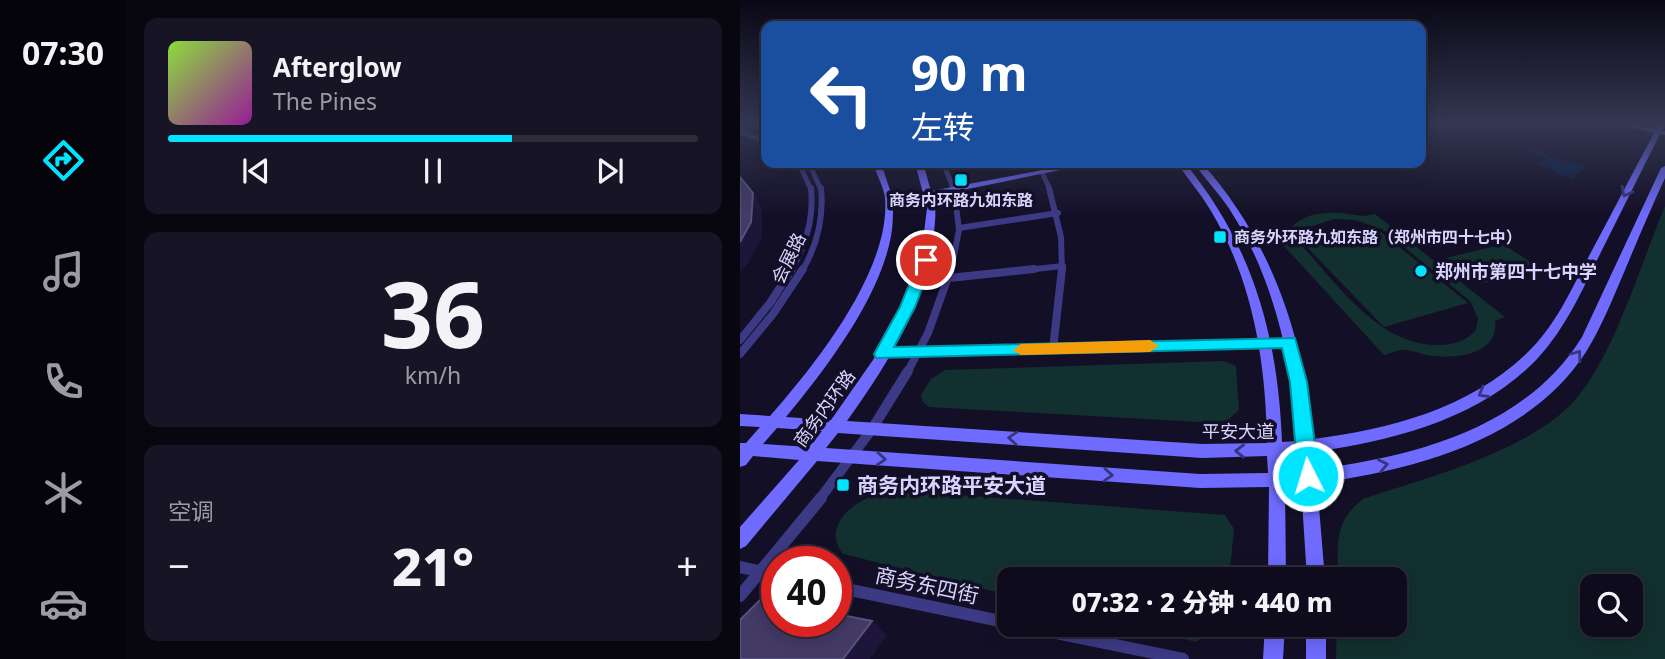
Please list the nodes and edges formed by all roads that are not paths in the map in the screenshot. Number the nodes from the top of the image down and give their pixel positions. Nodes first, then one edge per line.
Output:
1 (1647, 155) edge
2 (802, 168) edge
3 (812, 168) edge
4 (880, 168) edge
5 (921, 168) edge
6 (945, 168) edge
7 (1040, 168) edge
8 (1185, 168) edge
9 (1202, 168) edge
10 (1665, 168) edge
11 (954, 188) junction
12 (930, 192) junction
13 (889, 200) junction
14 (1058, 213) junction
15 (959, 228) junction
16 (1063, 266) junction
17 (949, 278) junction
18 (740, 340) edge
19 (1289, 342) junction
20 (1264, 343) junction
21 (1053, 349) junction
22 (916, 353) junction
23 (740, 354) edge
24 (882, 354) junction
25 (740, 420) edge
26 (773, 422) junction
27 (834, 426) junction
28 (871, 429) junction
29 (1306, 447) junction
30 (1275, 450) junction
31 (743, 452) edge
32 (813, 454) junction
33 (851, 457) junction
34 (1309, 479) junction
35 (1277, 481) junction
36 (740, 540) edge
37 (781, 546) edge
38 (740, 567) edge
39 (1277, 567) edge
40 (1316, 567) edge
41 (761, 572) joint
42 (852, 590) edge
43 (740, 596) edge
44 (997, 620) edge
45 (1076, 637) edge
46 (1274, 637) edge
47 (1316, 637) edge
48 (1183, 659) edge
49 (1273, 659) edge
50 (1316, 659) edge

1 -> 29 main road, 平安大道
2 - 18 street, 会展路
3 - 23 street, 会展路
4 - 13 main road, 商务内环路
5 - 12 main road, 商务内环路
6 - 11 street
7 - 11 main road
7 - 14 street
8 - 20 main road
9 - 19 main road
34 -> 10 main road
11 - 12 main road
11 - 15 street
12 - 13 main road
12 - 24 main road, 商务内环路
13 - 26 main road, 商务内环路
14 - 15 street
14 - 16 street
15 - 17 street
16 - 17 street
16 - 21 street
17 - 22 street
19 - 20 street
19 - 29 main road
20 - 21 street
20 - 30 main road
21 - 22 street
22 - 24 street
22 - 28 street
24 - 27 main road, 商务内环路
25 - 26 main road, 平安大道
26 - 27 main road, 平安大道
26 - 31 main road, 商务内环路
27 - 28 main road, 平安大道
27 - 32 main road, 商务内环路
30 -> 28 main road, 平安大道
28 - 33 street
29 - 30 main road, 平安大道
29 - 34 main road
30 - 35 main road
31 - 32 main road
32 - 33 main road
32 - 36 main road, 商务内环路
33 -> 35 main road
33 - 37 street
34 - 35 main road
34 - 40 main road
35 - 39 main road
38 - 41 street
41 - 43 street
42 - 44 street, 商务东四街
45 - 48 street
46 - 49 main road
47 - 50 main road

